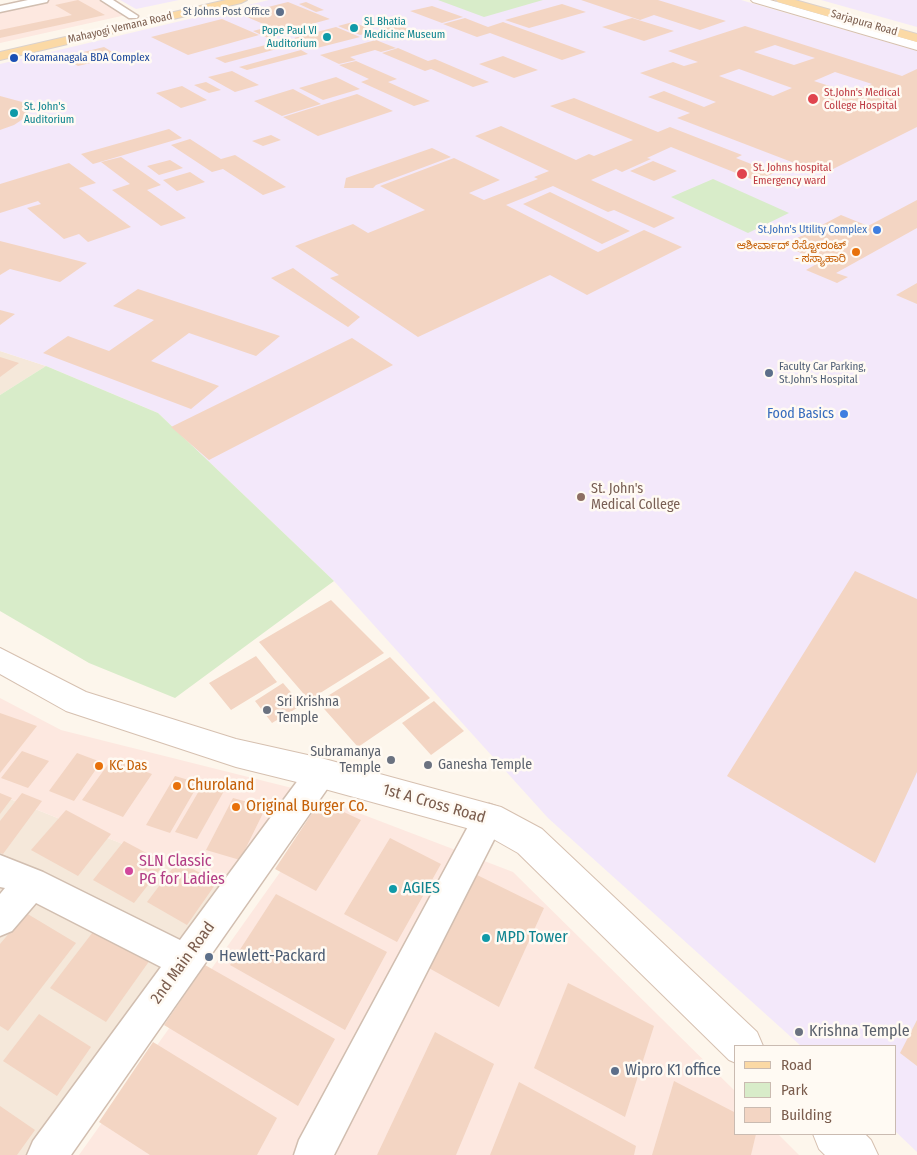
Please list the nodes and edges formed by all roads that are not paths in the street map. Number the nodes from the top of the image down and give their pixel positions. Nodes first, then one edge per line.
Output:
1 (43, 0) edge
2 (106, 0) edge
3 (202, 0) edge
4 (241, 0) edge
5 (757, 0) edge
6 (782, 0) edge
7 (801, 0) edge
8 (11, 3) edge
9 (0, 9) edge
10 (133, 16) junction
11 (917, 32) edge
12 (917, 38) edge
13 (917, 46) edge
14 (0, 47) edge
15 (0, 56) edge
16 (0, 660) edge
17 (321, 773) junction
18 (488, 818) junction
19 (0, 870) edge
20 (31, 883) junction
21 (0, 919) edge
22 (185, 961) junction
23 (742, 1045) edge
24 (835, 1135) edge
25 (313, 1154) edge
26 (47, 1155) edge
27 (856, 1155) edge

1 - 8 street
2 - 10 street
3 - 10 main road, Mahayogi Vemana Road
4 - 15 main road, Mahayogi Vemana Road
5 - 13 street
6 - 12 main road, Sarjapura Road
7 - 11 main road, Sarjapura Road
8 - 9 street
10 - 14 main road, Mahayogi Vemana Road
16 - 17 street, 1st A Cross Road
17 - 18 street, 1st A Cross Road
17 - 22 street, 2nd Main Road
18 - 23 street, 1st A Cross Road
18 - 25 street
19 - 20 street
20 - 21 street
20 - 22 street
22 - 26 street, 2nd Main Road
24 - 27 street

